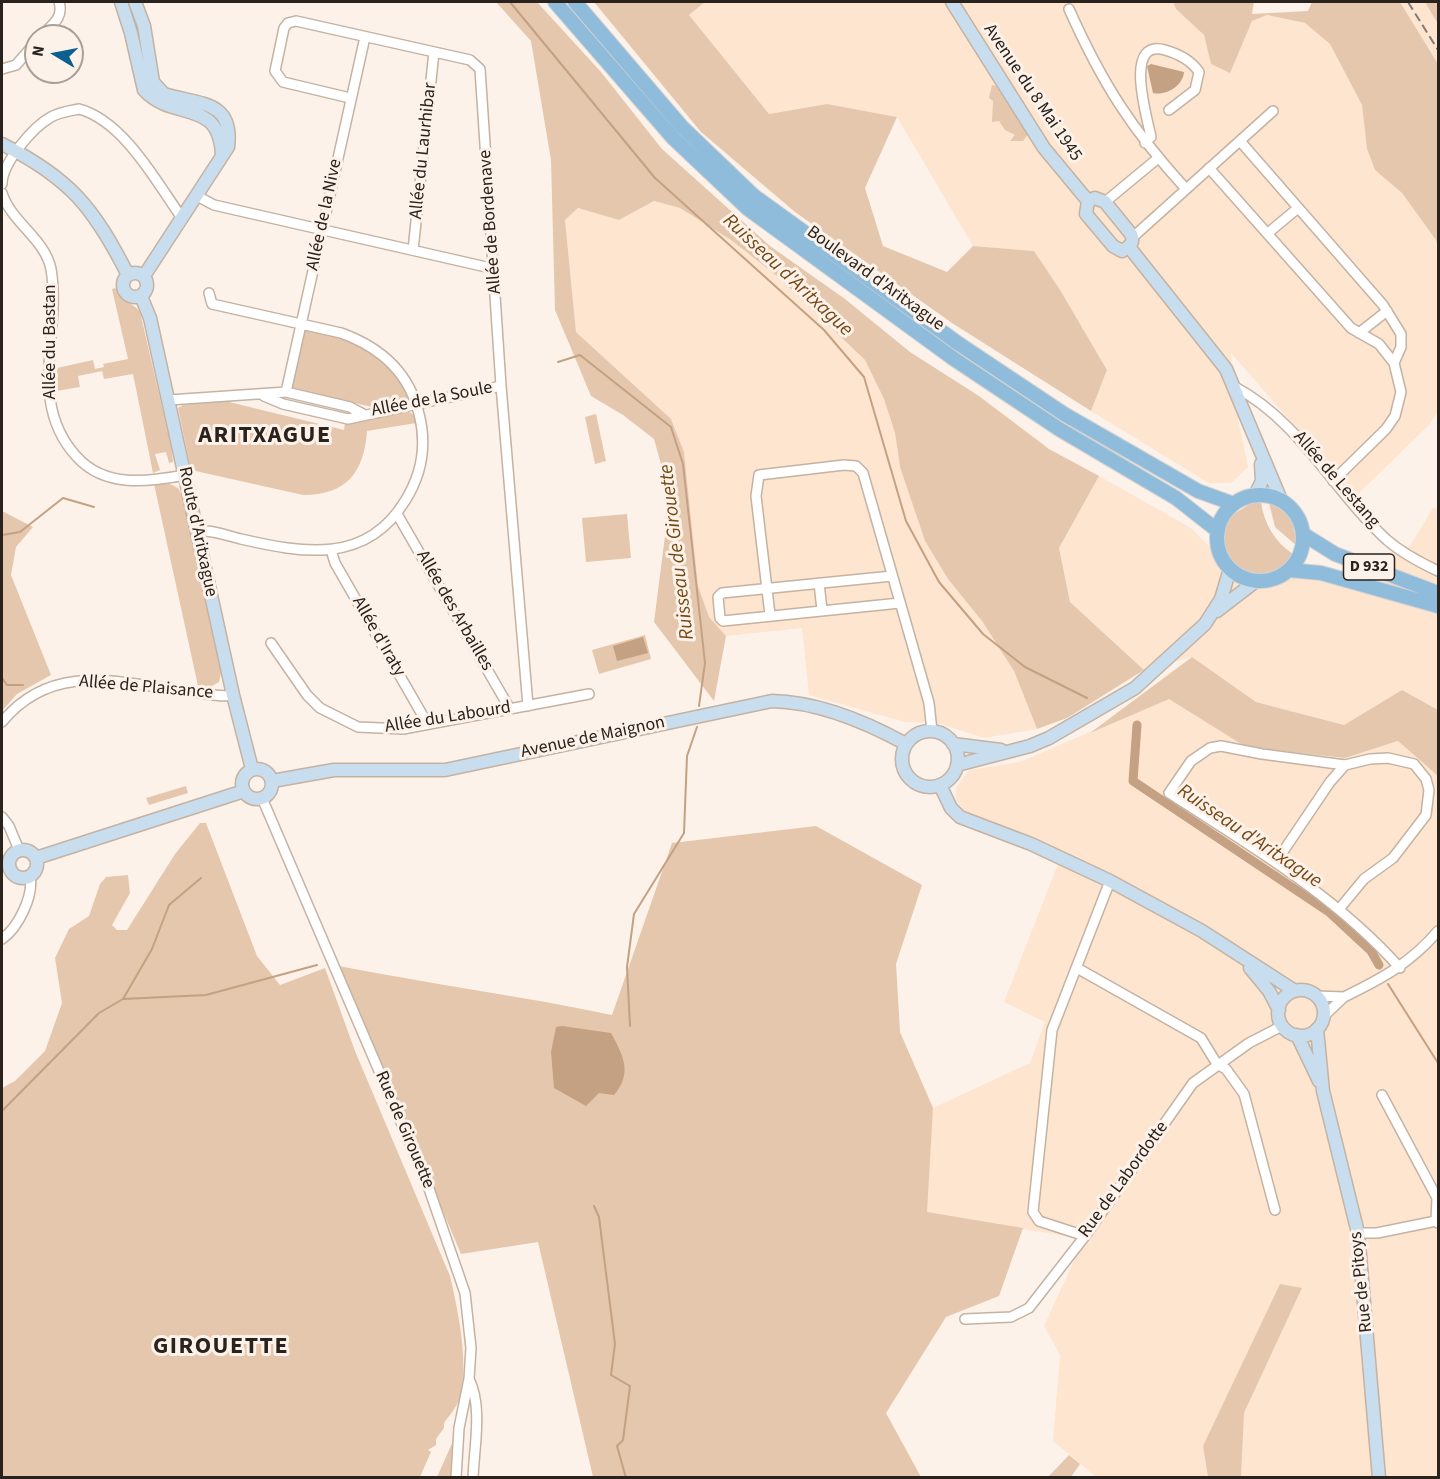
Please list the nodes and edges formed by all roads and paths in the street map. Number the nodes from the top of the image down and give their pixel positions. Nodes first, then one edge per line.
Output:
1 (59, 2) edge
2 (121, 2) edge
3 (135, 2) edge
4 (555, 2) edge
5 (575, 2) edge
6 (952, 2) edge
7 (1069, 9) dead end
8 (54, 24) edge
9 (365, 37) junction
10 (434, 52) junction
11 (24, 56) edge
12 (2, 69) edge
13 (350, 98) junction
14 (1169, 110) dead end
15 (1273, 111) dead end
16 (1240, 141) junction
17 (1145, 143) junction
18 (2, 144) edge
19 (17, 151) junction
20 (222, 157) junction
21 (1157, 159) junction
22 (1209, 168) junction
23 (2, 184) edge
24 (1186, 189) junction
25 (2, 193) edge
26 (198, 196) junction
27 (1088, 201) junction
28 (1105, 202) junction
29 (1298, 208) junction
30 (182, 218) junction
31 (321, 230) junction
32 (1268, 233) junction
33 (1131, 242) junction
34 (413, 250) junction
35 (495, 269) junction
36 (128, 275) junction
37 (144, 276) junction
38 (209, 293) dead end
39 (141, 296) junction
40 (1387, 311) junction
41 (300, 324) junction
42 (1359, 333) junction
43 (1394, 363) junction
44 (501, 386) junction
45 (1235, 387) junction
46 (286, 392) junction
47 (264, 396) junction
48 (169, 400) junction
49 (417, 404) junction
50 (363, 414) junction
51 (1250, 423) junction
52 (184, 475) junction
53 (1333, 481) junction
54 (1255, 495) junction
55 (1281, 500) junction
56 (1234, 504) junction
57 (398, 514) junction
58 (196, 531) junction
59 (1218, 531) junction
60 (1304, 534) junction
61 (331, 550) junction
62 (1230, 569) junction
63 (1289, 570) junction
64 (1438, 571) edge
65 (892, 576) junction
66 (1256, 581) junction
67 (819, 583) junction
68 (766, 588) junction
69 (1438, 593) edge
70 (900, 603) junction
71 (1438, 606) edge
72 (822, 610) junction
73 (770, 615) junction
74 (1212, 616) junction
75 (272, 643) dead end
76 (589, 694) dead end
77 (233, 695) junction
78 (528, 706) junction
79 (510, 709) junction
80 (2, 722) edge
81 (427, 723) junction
82 (932, 731) junction
83 (906, 744) junction
84 (953, 744) junction
85 (1012, 750) junction
86 (957, 765) junction
87 (1346, 765) junction
88 (252, 770) junction
89 (272, 781) junction
90 (940, 785) junction
91 (244, 791) junction
92 (262, 798) junction
93 (2, 817) edge
94 (19, 850) junction
95 (36, 858) junction
96 (1276, 862) junction
97 (6, 871) edge
98 (30, 876) junction
99 (1110, 881) junction
100 (1340, 908) junction
101 (1438, 932) edge
102 (2, 939) edge
103 (1243, 960) junction
104 (1077, 968) junction
105 (1400, 968) junction
106 (1295, 991) junction
107 (1317, 996) junction
108 (1344, 997) junction
109 (1279, 1010) junction
110 (1324, 1016) junction
111 (1282, 1026) junction
112 (1317, 1029) junction
113 (1297, 1035) junction
114 (1217, 1064) junction
115 (1323, 1091) junction
116 (1382, 1095) dead end
117 (1275, 1210) dead end
118 (1437, 1222) edge
119 (1358, 1233) junction
120 (1085, 1236) junction
121 (965, 1319) dead end
122 (469, 1379) junction
123 (456, 1478) edge
124 (473, 1478) edge
125 (1379, 1478) edge

1 - 8 street
2 - 20 street
3 - 20 street
4 - 59 main road, Boulevard d'Aritxague
5 - 56 main road, Boulevard d'Aritxague
6 - 27 street, Avenue du 8 Mai 1945
7 - 17 street
9 - 10 street, Allée de Bordenave
9 - 13 street, Allée de la Nive
9 - 13 street, Allée de Bordenave
10 - 34 street, Allée du Laurhibar
10 - 35 street, Allée de Bordenave
11 - 12 street
13 - 31 street, Allée de la Nive
14 - 17 street
15 - 16 street
16 - 22 street
16 - 29 street
17 - 21 street
18 - 19 street
19 - 23 street
19 - 30 street
19 - 36 street
20 - 26 street
21 - 24 street
21 - 28 street
22 - 24 street
22 - 32 street
24 - 33 street
25 - 52 street, Allée du Bastan
26 - 30 street
26 - 31 street
27 - 28 street
27 - 33 street
28 - 33 street
29 - 32 street
29 - 40 street
30 - 37 street
31 - 34 street
31 - 41 street, Allée de la Nive
32 - 42 street
33 - 45 street
34 - 35 street
35 - 44 street, Allée de Bordenave
36 - 37 street
36 - 39 street
37 - 39 street
38 - 41 street
39 - 48 street, Route d'Aritxague
40 - 42 street
40 - 43 street
41 - 46 street, Allée de la Nive
41 - 49 street
42 - 43 street
43 - 53 street
44 - 49 street, Allée de la Soule
44 - 78 street, Allée de Bordenave
45 - 51 street
45 - 53 street, Allée de Lestang
46 - 47 street, Allée de la Soule
46 - 50 street, Allée de la Soule
47 - 48 street, Allée de la Soule
47 - 50 street, Allée de la Soule
48 - 52 street, Route d'Aritxague
49 - 50 street, Allée de la Soule
49 - 57 street
51 - 54 street
51 - 55 street
52 - 58 street, Route d'Aritxague
53 - 64 street, Allée de Lestang
54 - 55 main road
54 - 56 main road
55 - 60 main road
56 - 59 main road
57 - 61 street
57 - 79 street, Allée des Arbailles
58 - 61 street
58 - 77 street, Route d'Aritxague
59 - 62 main road
60 - 63 main road
60 - 69 main road, D 932
61 - 81 street, Allée d'Iraty
62 - 66 main road
62 - 74 street
63 - 66 main road
63 - 71 main road, D 932
65 - 67 street
65 - 68 street
65 - 70 street
66 - 74 street
67 - 68 street
67 - 72 street
68 - 73 street
68 - 73 street
70 - 72 street
70 - 82 street
72 - 73 street
74 - 85 street
75 - 81 street, Allée du Labourd
76 - 78 street, Allée du Labourd
77 - 80 street, Allée de Plaisance
77 - 88 street, Route d'Aritxague
78 - 79 street, Allée du Labourd
79 - 81 street, Allée du Labourd
82 - 83 street
82 - 84 street
83 - 89 street, Avenue de Maignon
83 - 90 street
84 - 85 street
84 - 86 street
85 - 86 street
86 - 90 street
87 - 96 street
87 - 96 street
87 - 100 street
88 - 89 street
88 - 91 street
89 - 92 street
90 - 99 street
91 - 92 street
91 - 95 street
92 - 122 street, Rue de Girouette
93 - 94 street
94 - 95 street
94 - 97 street
95 - 98 street
96 - 100 street
97 - 98 street
98 - 102 street
99 - 103 street
99 - 104 street
100 - 105 street
101 - 105 street
103 - 106 street
103 - 109 street
104 - 114 street
104 - 120 street
105 - 108 street
106 - 107 street
106 - 109 street
107 - 108 street
107 - 110 street
108 - 110 street
109 - 111 street
110 - 112 street
111 - 113 street
111 - 114 street, Rue de Labordotte
112 - 113 street
112 - 115 street
113 - 115 street
114 - 117 street
114 - 120 street, Rue de Labordotte
115 - 119 street, Rue de Pitoys
116 - 118 street
118 - 119 street
119 - 125 street, Rue de Pitoys
120 - 121 street, Rue de Labordotte
122 - 123 street
122 - 124 street, Rue de Girouette

